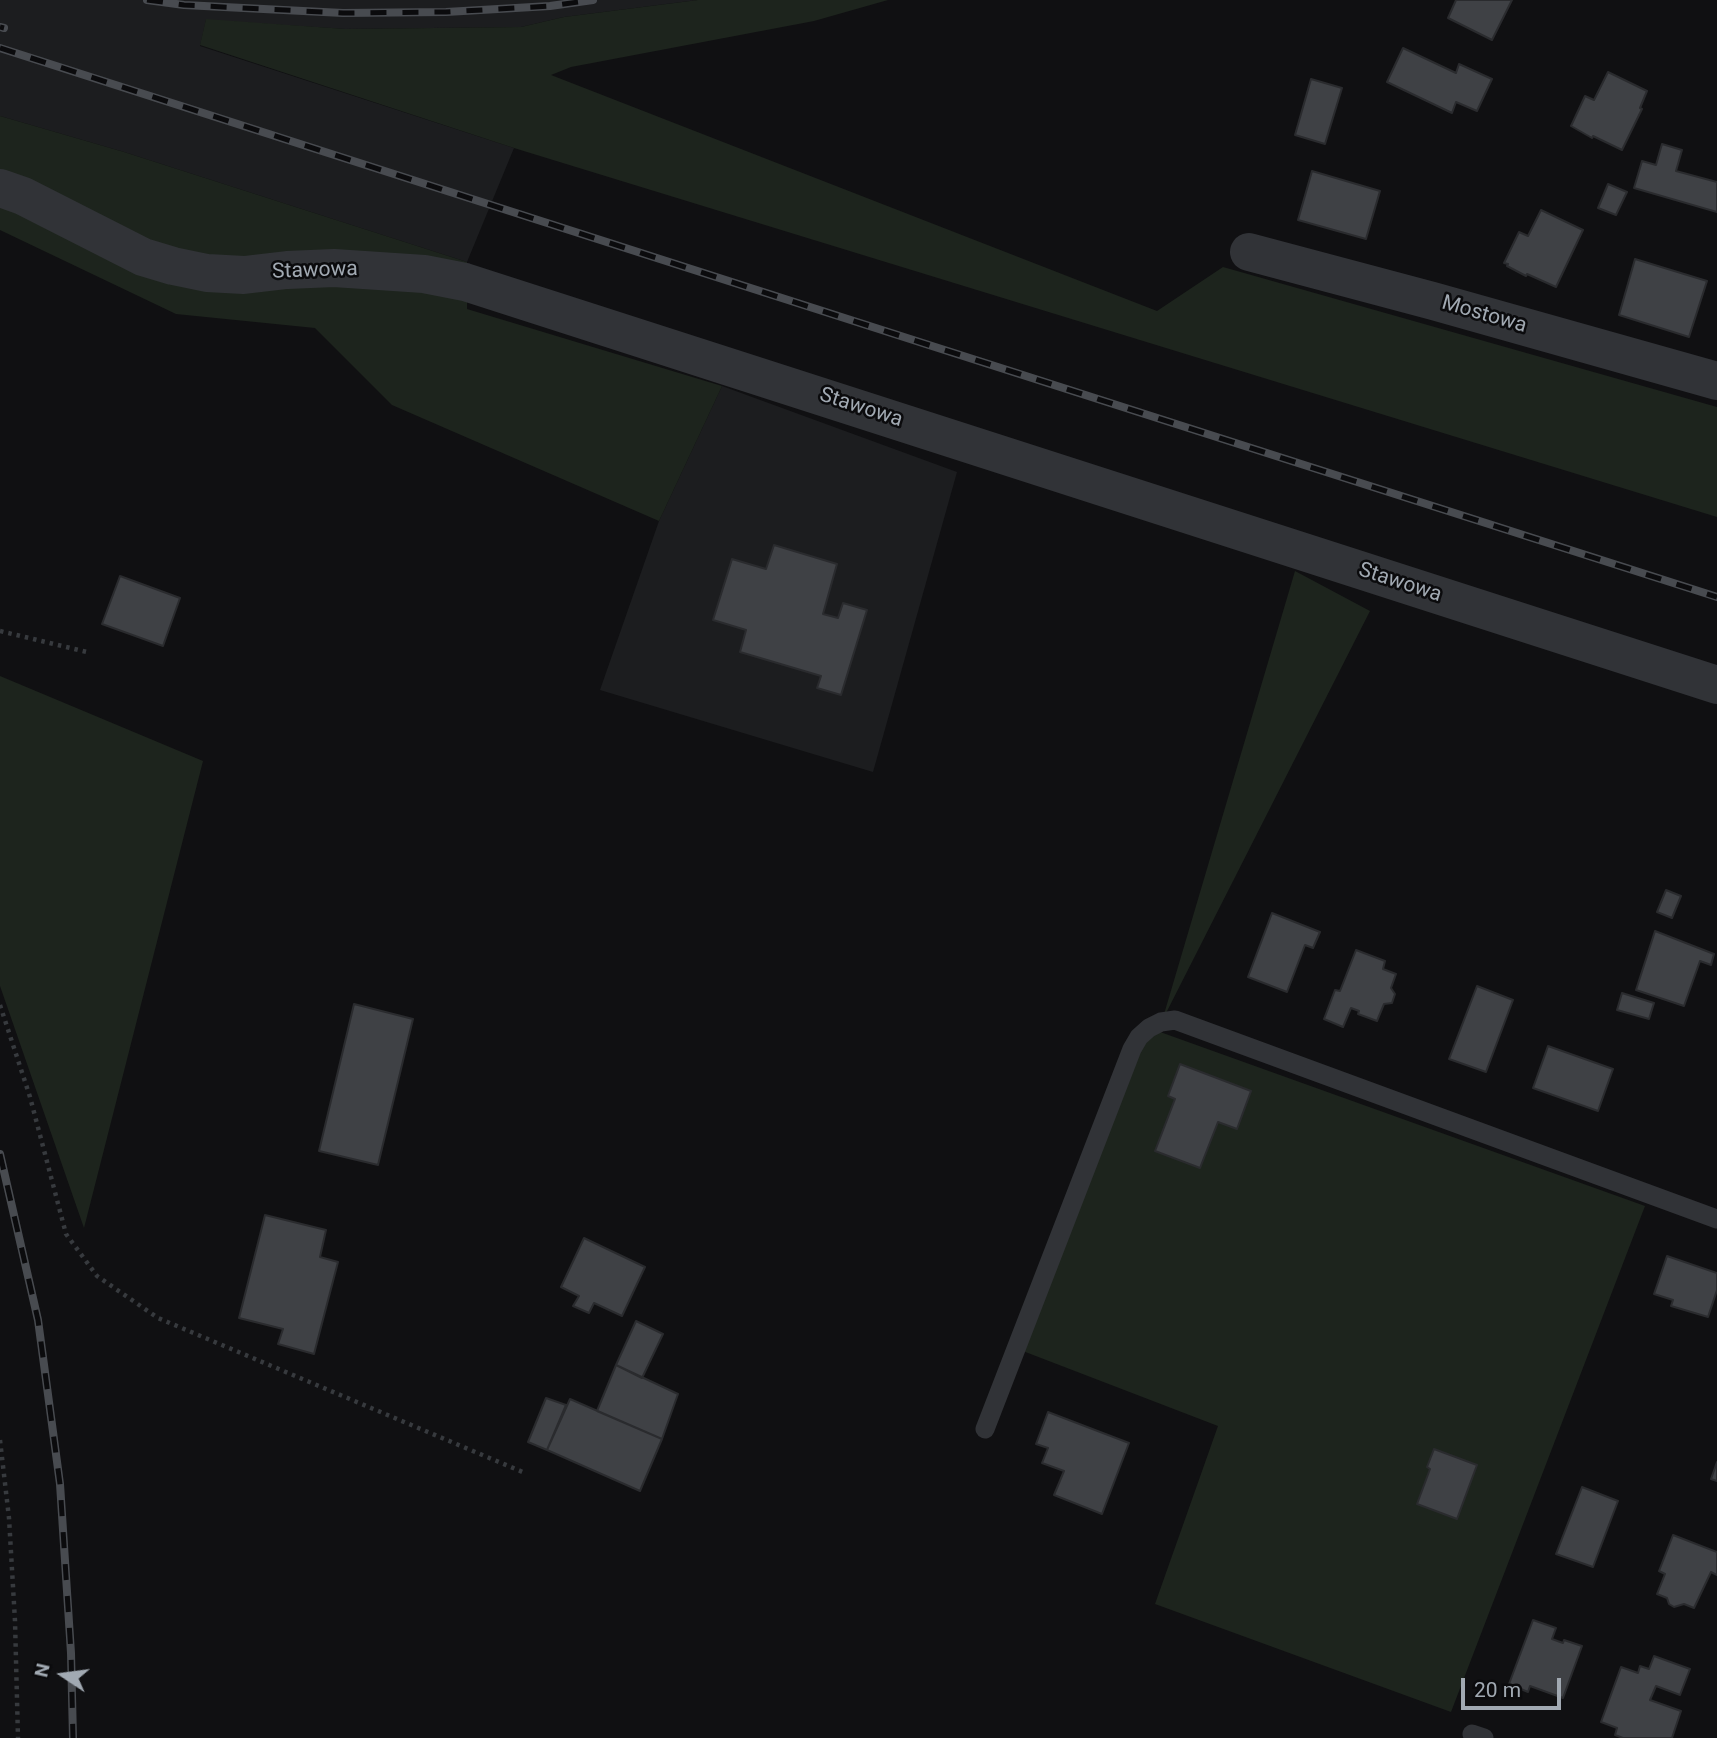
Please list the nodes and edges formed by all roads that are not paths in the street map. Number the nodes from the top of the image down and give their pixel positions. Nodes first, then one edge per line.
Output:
1 (0, 188) edge
2 (1250, 252) dead end
3 (1717, 381) edge
4 (1717, 685) edge
5 (1717, 1219) edge
6 (985, 1429) dead end

1 - 4 street, Stawowa
2 - 3 street, Mostowa
5 - 6 lane

